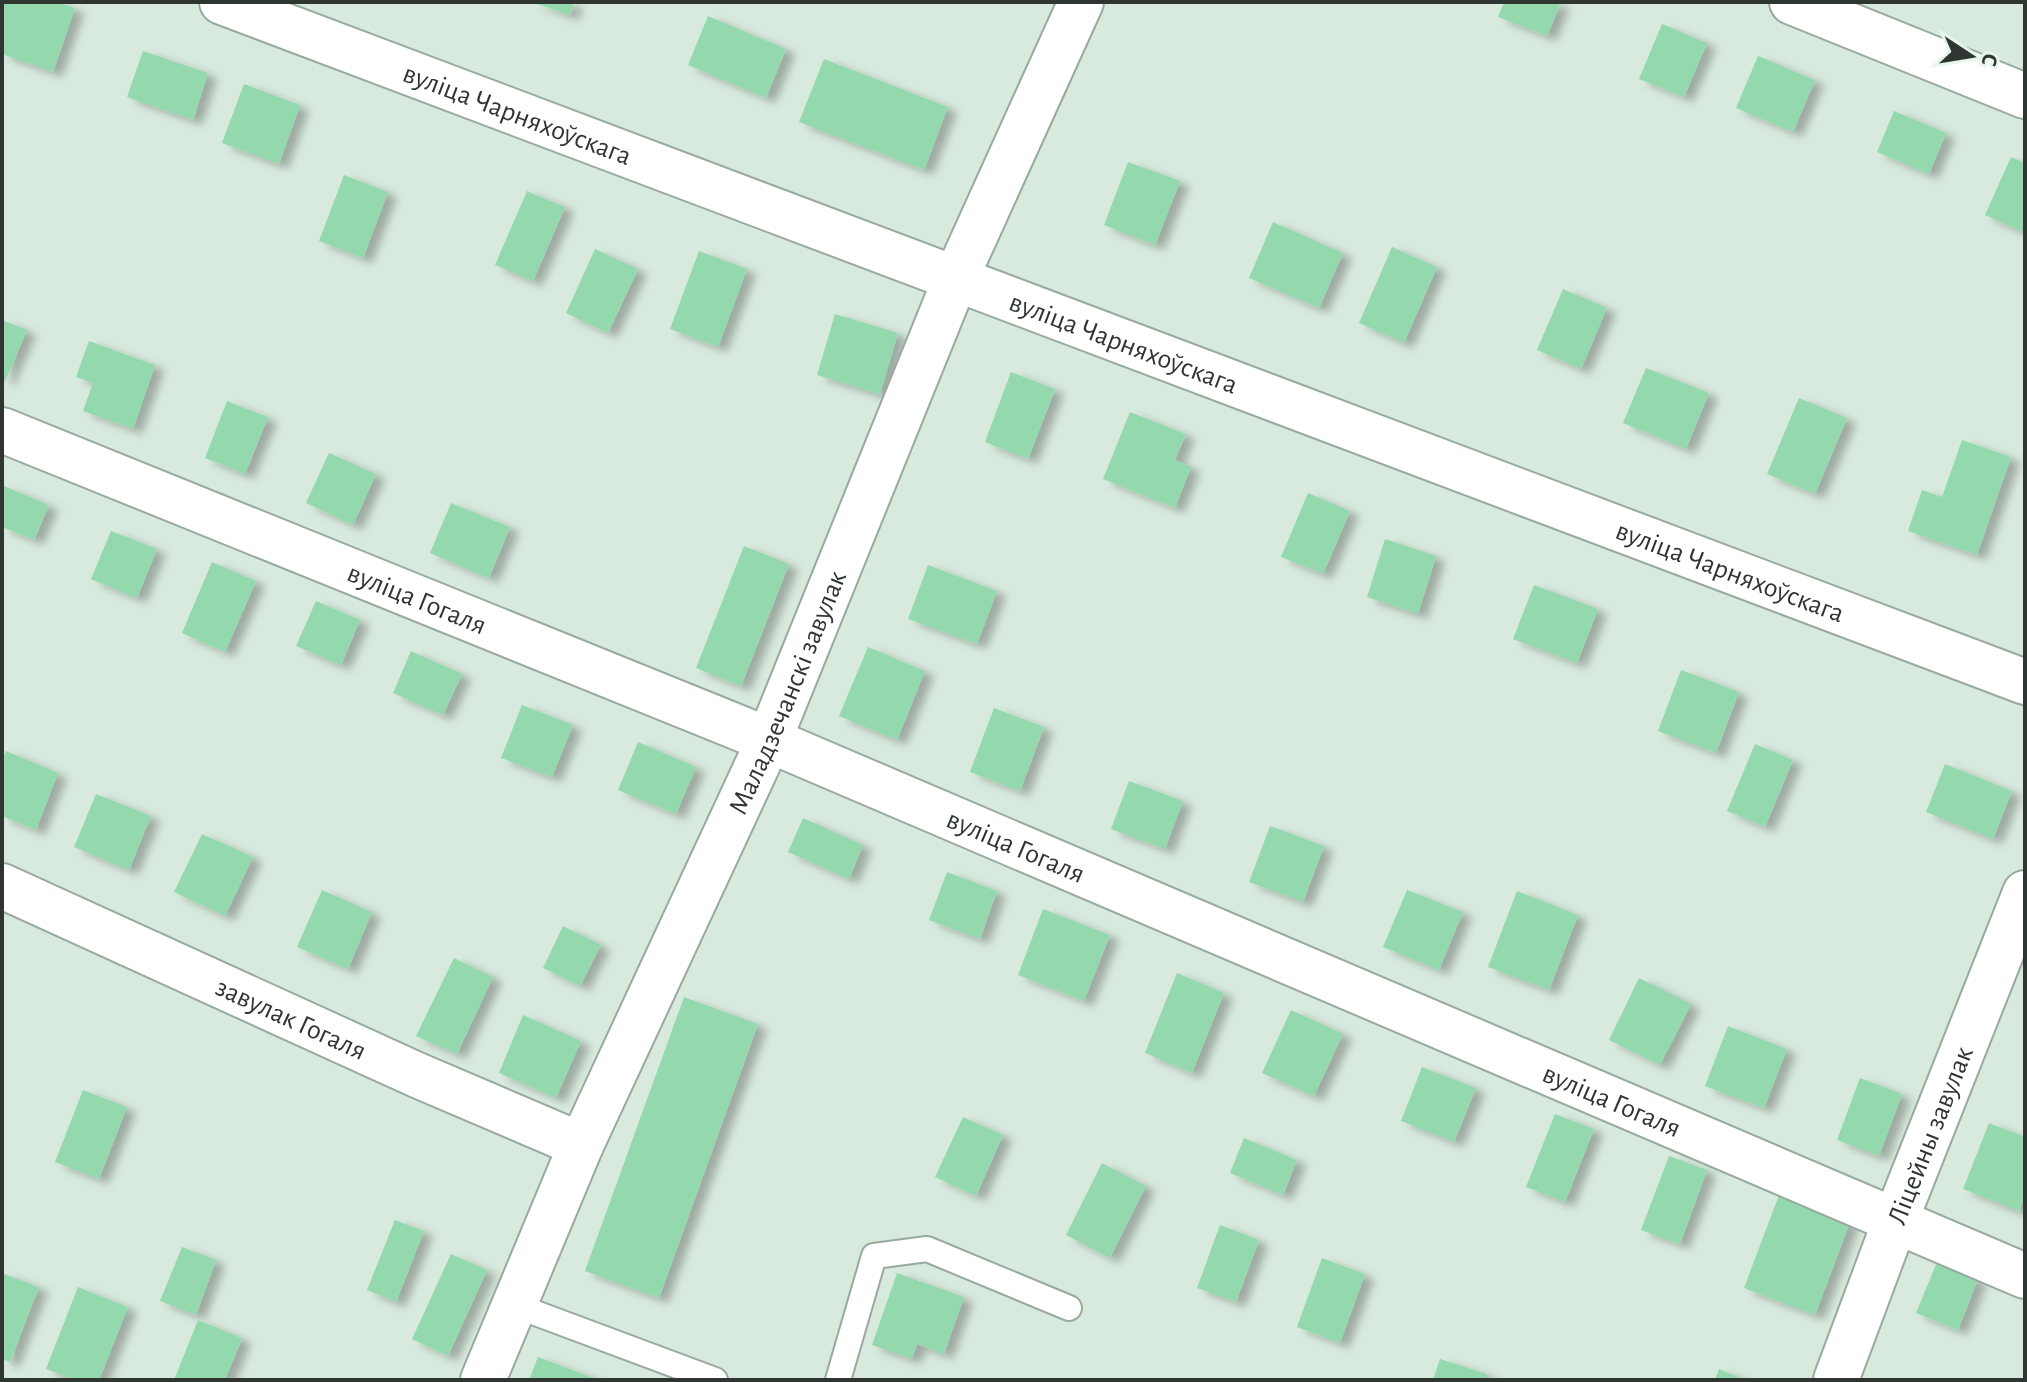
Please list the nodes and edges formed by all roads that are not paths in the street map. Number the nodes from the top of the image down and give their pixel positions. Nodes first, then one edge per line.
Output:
1 (222, 2) edge
2 (1081, 2) edge
3 (1792, 2) edge
4 (2025, 96) edge
5 (956, 278) junction
6 (2, 430) edge
7 (2025, 682) edge
8 (769, 740) junction
9 (2, 886) edge
10 (2025, 893) edge
11 (581, 1145) junction
12 (1896, 1219) junction
13 (2025, 1276) edge
14 (514, 1305) junction
15 (1069, 1308) dead end
16 (483, 1380) edge
17 (715, 1380) edge
18 (838, 1380) edge
19 (1836, 1380) edge

1 - 5 street, вуліца Чарняхоўскага
2 - 5 street, Маладзечанскі завулак
3 - 4 street
5 - 7 street, вуліца Чарняхоўскага
5 - 8 street, Маладзечанскі завулак
6 - 8 street, вуліца Гогаля
8 - 11 street, Маладзечанскі завулак
8 - 12 street, вуліца Гогаля
9 - 11 street, завулак Гогаля
10 - 12 street, Ліцейны завулак
11 - 14 street, Маладзечанскі завулак
12 - 13 street, вуліца Гогаля
12 - 19 street, Ліцейны завулак
14 - 16 street, Маладзечанскі завулак
14 - 17 lane
15 - 18 lane

